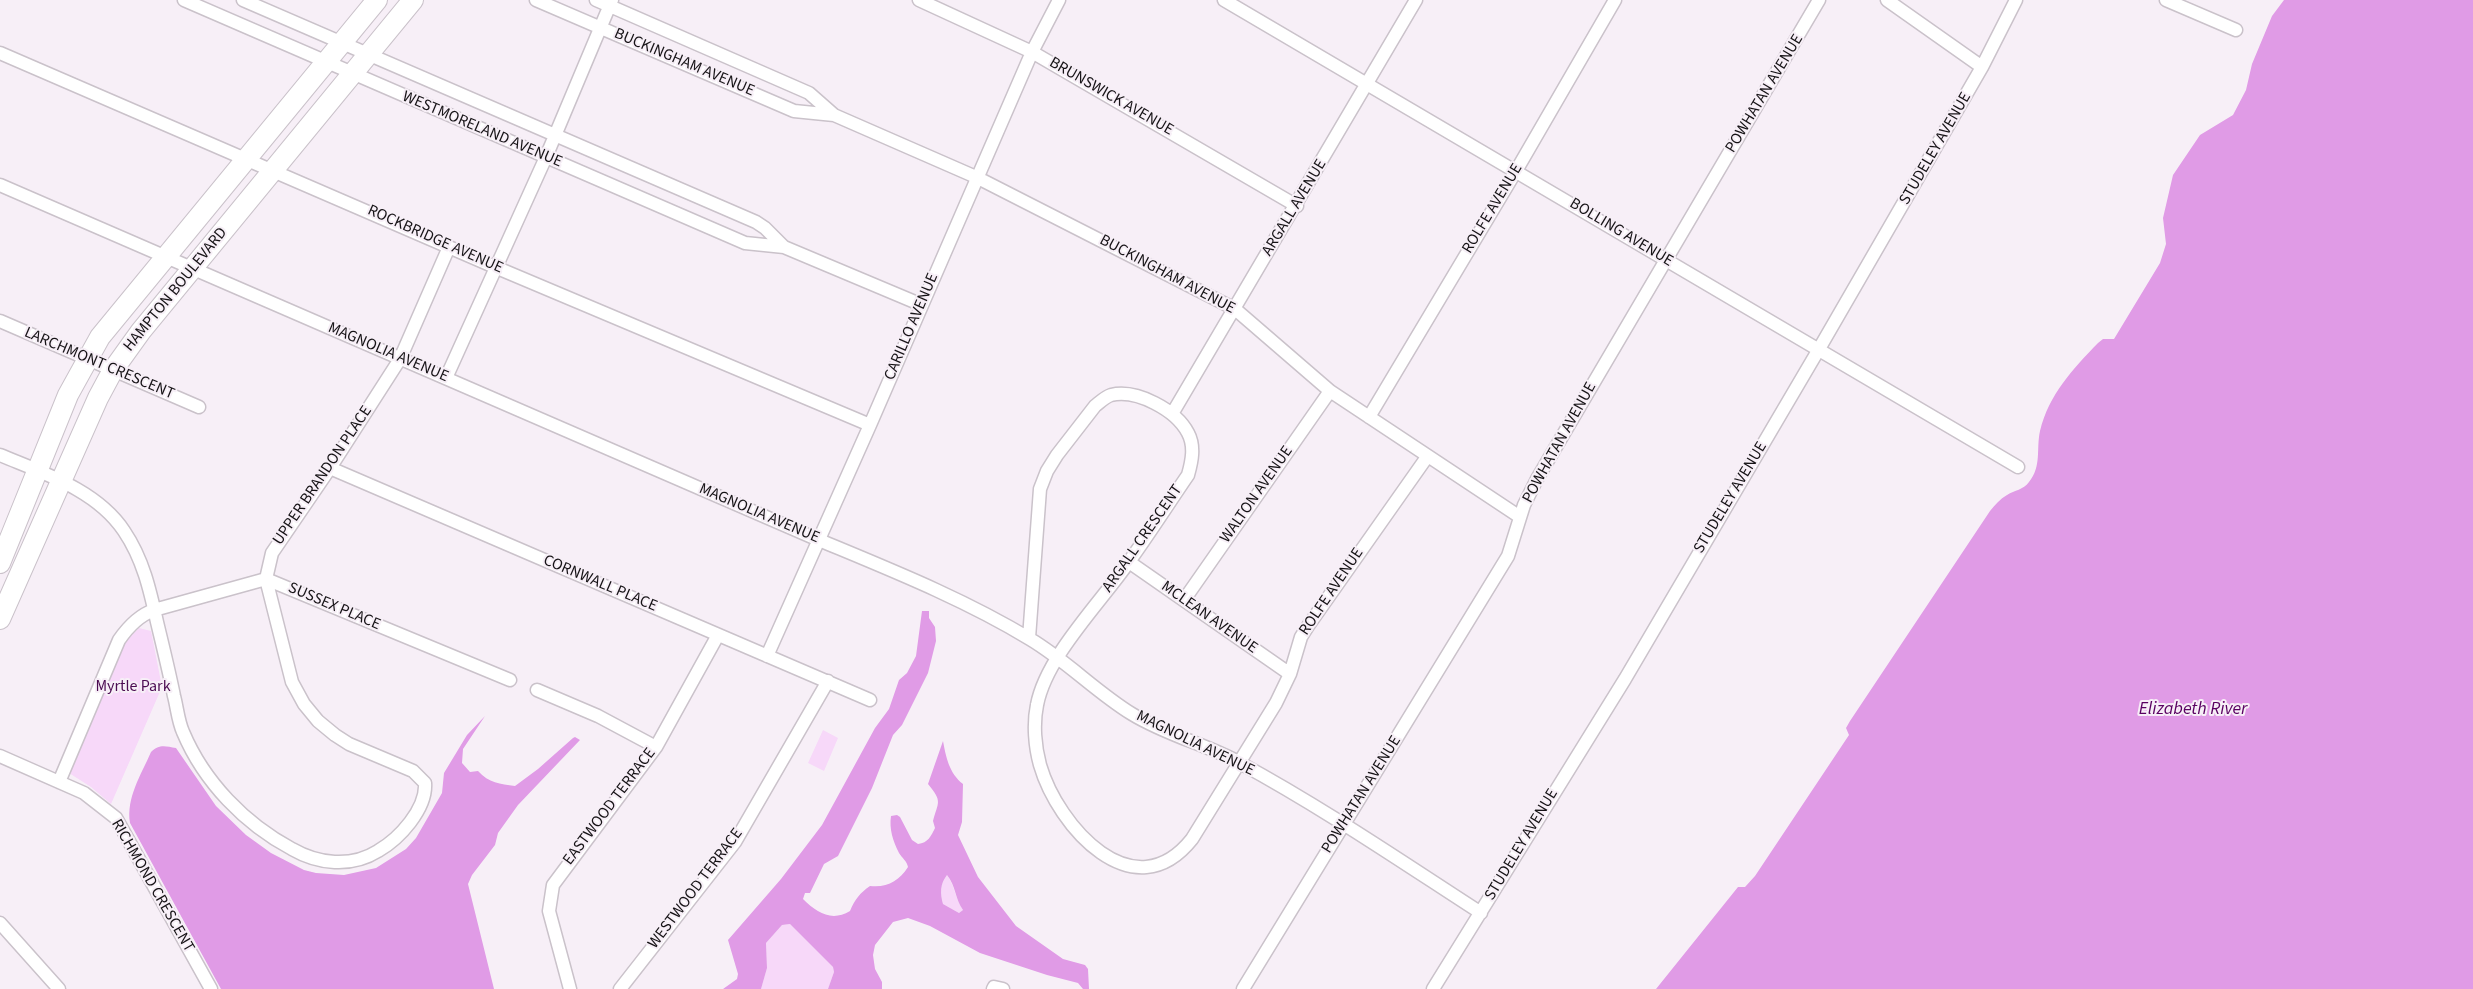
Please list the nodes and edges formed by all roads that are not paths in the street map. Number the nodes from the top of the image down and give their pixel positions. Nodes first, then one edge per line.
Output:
1 (184, 0) edge
2 (243, 0) edge
3 (376, 0) edge
4 (413, 0) edge
5 (536, 0) edge
6 (596, 0) edge
7 (919, 0) edge
8 (1059, 0) edge
9 (1224, 0) edge
10 (1416, 0) edge
11 (1615, 0) edge
12 (1819, 0) edge
13 (1887, 0) edge
14 (2016, 0) edge
15 (2166, 0) edge
16 (611, 3) edge
17 (600, 28) junction
18 (2236, 30) dead end
19 (342, 42) junction
20 (1032, 52) junction
21 (0, 53) edge
22 (369, 53) junction
23 (327, 62) junction
24 (1982, 67) junction
25 (351, 73) junction
26 (1368, 84) junction
27 (834, 115) junction
28 (554, 135) junction
29 (546, 156) junction
30 (246, 159) junction
31 (274, 170) junction
32 (1516, 171) junction
33 (976, 177) junction
34 (0, 185) edge
35 (1297, 206) junction
36 (449, 247) junction
37 (784, 247) junction
38 (165, 258) junction
39 (1666, 259) junction
40 (496, 267) junction
41 (192, 269) junction
42 (922, 305) junction
43 (1234, 309) junction
44 (0, 321) edge
45 (1819, 349) junction
46 (400, 358) junction
47 (87, 359) junction
48 (113, 370) junction
49 (446, 378) junction
50 (1330, 391) junction
51 (199, 407) dead end
52 (1172, 414) junction
53 (1369, 417) junction
54 (870, 424) junction
55 (0, 455) edge
56 (1427, 457) junction
57 (2018, 467) dead end
58 (330, 468) junction
59 (36, 470) junction
60 (60, 482) junction
61 (1520, 517) junction
62 (819, 540) junction
63 (1129, 562) junction
64 (0, 563) edge
65 (266, 579) junction
66 (1184, 600) junction
67 (154, 610) junction
68 (0, 619) edge
69 (718, 635) junction
70 (1029, 638) junction
71 (767, 656) junction
72 (1058, 657) junction
73 (1290, 674) junction
74 (510, 680) dead end
75 (828, 682) junction
76 (537, 690) dead end
77 (870, 700) dead end
78 (656, 747) junction
79 (0, 756) edge
80 (1239, 762) junction
81 (58, 782) junction
82 (1343, 824) junction
83 (1481, 913) junction
84 (0, 923) edge
85 (59, 989) edge
86 (211, 989) edge
87 (570, 989) edge
88 (620, 989) edge
89 (1242, 989) edge
90 (1433, 989) edge

1 - 23 street, WESTMORELAND AVENUE
2 - 19 street, WESTMORELAND AVENUE
3 - 19 main road, HAMPTON BOULEVARD
4 - 22 main road, HAMPTON BOULEVARD
5 - 17 street, BUCKINGHAM AVENUE
6 - 16 street, BUCKINGHAM AVENUE
7 - 20 street, BRUNSWICK AVENUE
8 - 20 street, CARILLO AVENUE
9 - 26 street, BOLLING AVENUE
10 - 26 street, ARGALL AVENUE
11 - 32 street, ROLFE AVENUE
12 - 39 street, POWHATAN AVENUE
13 - 24 street
14 - 24 street, STUDELEY AVENUE
15 - 18 street
16 - 17 street
16 - 27 street, BUCKINGHAM AVENUE
17 - 27 street, BUCKINGHAM AVENUE
17 - 28 street
19 - 22 street, WESTMORELAND AVENUE
19 - 23 main road, HAMPTON BOULEVARD
20 - 33 street, CARILLO AVENUE
20 - 35 street, BRUNSWICK AVENUE
21 - 30 street, ROCKBRIDGE AVENUE
22 - 25 main road, HAMPTON BOULEVARD
22 - 28 street, WESTMORELAND AVENUE
23 - 25 street, WESTMORELAND AVENUE
23 - 30 main road, HAMPTON BOULEVARD
24 - 45 street, STUDELEY AVENUE
25 - 29 street, WESTMORELAND AVENUE
25 - 31 main road, HAMPTON BOULEVARD
26 - 32 street, BOLLING AVENUE
26 - 35 street, ARGALL AVENUE
27 - 33 street, BUCKINGHAM AVENUE
28 - 29 street
28 - 37 street, WESTMORELAND AVENUE
29 - 37 street, WESTMORELAND AVENUE
29 - 40 street
30 - 31 street, ROCKBRIDGE AVENUE
30 - 38 main road, HAMPTON BOULEVARD
31 - 36 street, ROCKBRIDGE AVENUE
31 - 41 main road, HAMPTON BOULEVARD
32 - 39 street, BOLLING AVENUE
32 - 53 street, ROLFE AVENUE
33 - 42 street, CARILLO AVENUE
33 - 43 street, BUCKINGHAM AVENUE
34 - 38 street, MAGNOLIA AVENUE
35 - 43 street, ARGALL AVENUE
36 - 40 street, ROCKBRIDGE AVENUE
36 - 46 street, UPPER BRANDON PLACE
37 - 42 street, WESTMORELAND AVENUE
38 - 41 street, MAGNOLIA AVENUE
38 - 47 main road, HAMPTON BOULEVARD
39 - 45 street, BOLLING AVENUE
39 - 61 street, POWHATAN AVENUE
40 - 49 street
40 - 54 street, ROCKBRIDGE AVENUE
41 - 46 street, MAGNOLIA AVENUE
41 - 48 main road, HAMPTON BOULEVARD
42 - 54 street, CARILLO AVENUE
43 - 50 street, BUCKINGHAM AVENUE
43 - 52 street, ARGALL AVENUE
44 - 47 street, LARCHMONT CRESCENT
45 - 57 street, BOLLING AVENUE
45 - 83 street, STUDELEY AVENUE
46 - 49 street, MAGNOLIA AVENUE
46 - 58 street, UPPER BRANDON PLACE
47 - 48 street, LARCHMONT CRESCENT
47 - 59 main road, HAMPTON BOULEVARD
48 - 51 street, LARCHMONT CRESCENT
48 - 60 main road, HAMPTON BOULEVARD
49 - 62 street, MAGNOLIA AVENUE
50 - 53 street, BUCKINGHAM AVENUE
50 - 66 street, WALTON AVENUE
52 - 63 street, ARGALL CRESCENT
52 - 70 street
53 - 56 street, BUCKINGHAM AVENUE
54 - 62 street, CARILLO AVENUE
55 - 59 street
56 - 61 street, BUCKINGHAM AVENUE
56 - 73 street, ROLFE AVENUE
58 - 65 street, UPPER BRANDON PLACE
58 - 69 street, CORNWALL PLACE
59 - 60 street
59 - 64 main road, HAMPTON BOULEVARD
60 - 67 street
60 - 68 main road, HAMPTON BOULEVARD
61 - 82 street, POWHATAN AVENUE
62 - 70 street, MAGNOLIA AVENUE
62 - 71 street, CARILLO AVENUE
63 - 66 street, MCLEAN AVENUE
63 - 72 street, ARGALL CRESCENT
65 - 67 street, SUSSEX PLACE
65 - 67 street, UPPER BRANDON PLACE
65 - 74 street, SUSSEX PLACE
66 - 73 street, MCLEAN AVENUE
67 - 81 street
69 - 71 street, CORNWALL PLACE
69 - 78 street, EASTWOOD TERRACE
70 - 72 street, MAGNOLIA AVENUE
71 - 75 street, CORNWALL PLACE
72 - 80 street, MAGNOLIA AVENUE
72 - 80 street, ARGALL CRESCENT
73 - 80 street, ROLFE AVENUE
75 - 77 street, CORNWALL PLACE
75 - 88 street, WESTWOOD TERRACE
76 - 78 street
78 - 87 street, EASTWOOD TERRACE
79 - 81 street, RICHMOND CRESCENT
80 - 82 street, MAGNOLIA AVENUE
81 - 86 street, RICHMOND CRESCENT
82 - 83 street, MAGNOLIA AVENUE
82 - 89 street, POWHATAN AVENUE
83 - 90 street, STUDELEY AVENUE
84 - 85 street

